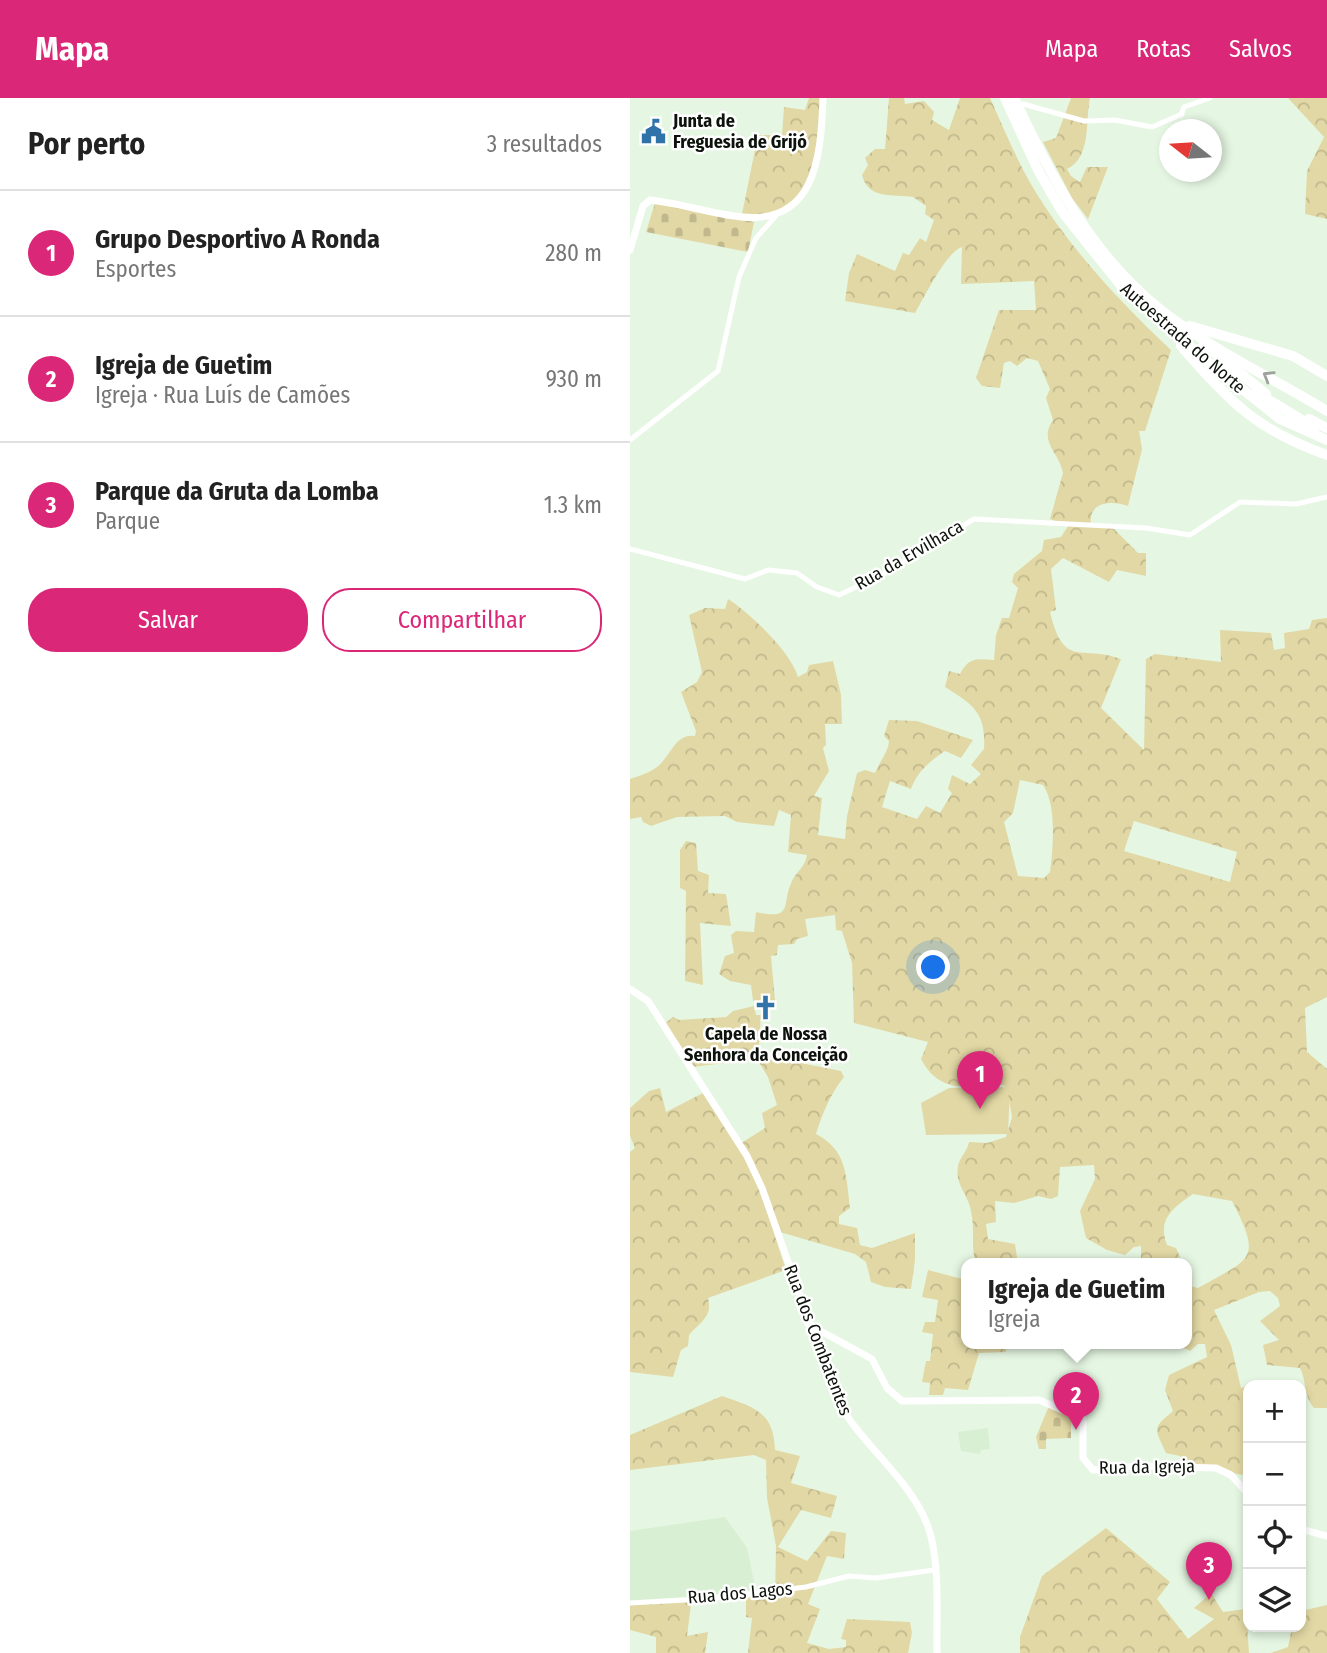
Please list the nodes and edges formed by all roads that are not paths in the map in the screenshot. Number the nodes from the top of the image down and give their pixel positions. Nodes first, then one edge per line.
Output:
1 (823, 98) edge
2 (1005, 98) edge
3 (1210, 98) edge
4 (1019, 101) edge
5 (775, 217) junction
6 (762, 218) junction
7 (765, 228) junction
8 (630, 250) edge
9 (1163, 324) junction
10 (1180, 324) junction
11 (1327, 378) edge
12 (1327, 411) edge
13 (1326, 430) edge
14 (630, 440) edge
15 (1327, 440) edge
16 (1327, 455) edge
17 (1327, 497) edge
18 (630, 549) edge
19 (630, 989) edge
20 (808, 1324) junction
21 (1243, 1488) edge
22 (1306, 1530) edge
23 (1327, 1536) edge
24 (934, 1570) junction
25 (630, 1603) edge
26 (937, 1653) edge

1 - 5 main road
2 - 9 highway, Autoestrada do Norte
3 - 4 street
4 - 10 highway, Autoestrada do Norte
5 - 6 main road
5 - 7 street
6 - 7 street
6 - 8 main road
7 - 14 street
9 - 13 highway
9 - 15 highway, Autoestrada do Norte
9 - 16 highway
10 - 11 highway
12 -> 10 highway, Autoestrada do Norte
10 - 13 highway
17 - 18 street, Rua da Ervilhaca
19 - 20 main road, Rua dos Combatentes
20 - 21 main road, Rua da Igreja
20 - 24 main road, Rua dos Combatentes
22 - 23 main road
24 - 25 street, Rua dos Lagos
24 - 26 main road, Rua dos Combatentes

